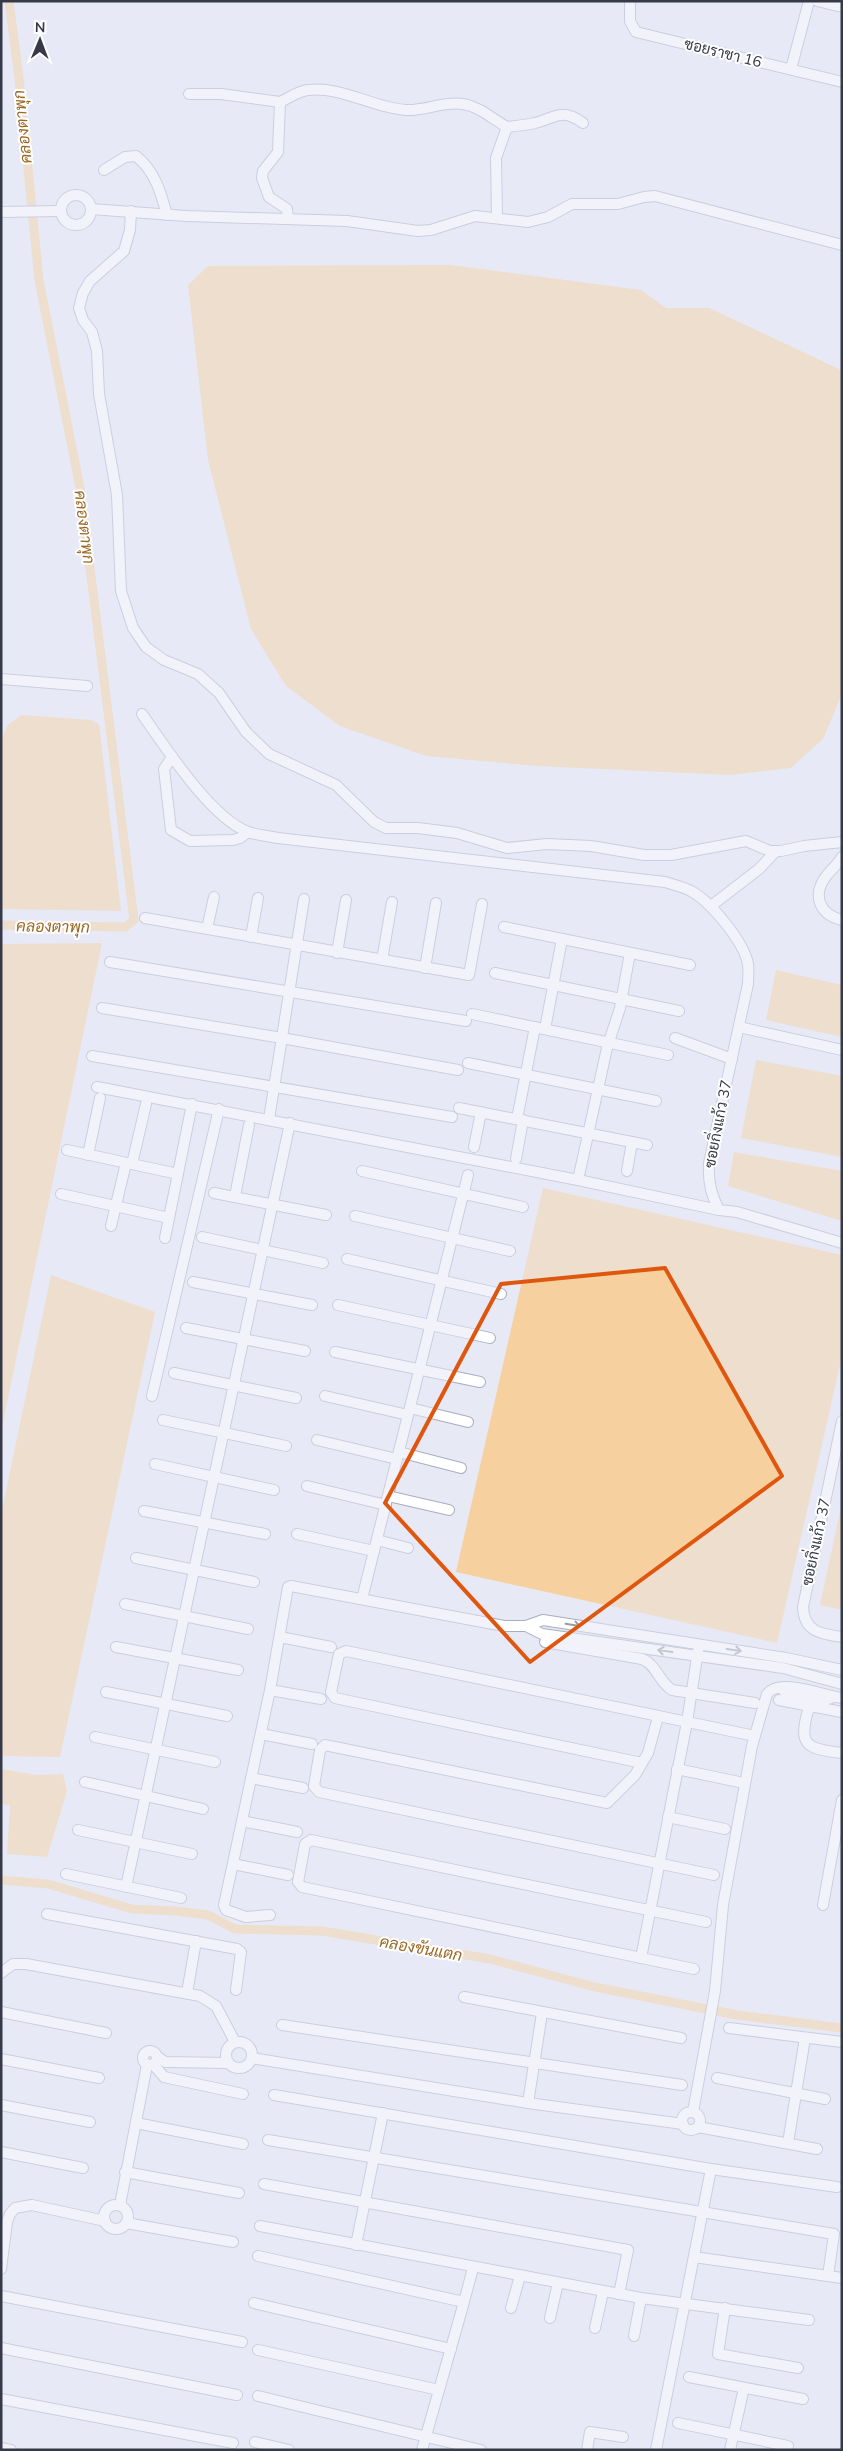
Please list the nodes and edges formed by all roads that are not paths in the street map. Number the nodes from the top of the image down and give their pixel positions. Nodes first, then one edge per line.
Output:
1 (630, 1) edge
2 (809, 1) edge
3 (817, 1) edge
4 (842, 7) edge
5 (791, 69) junction
6 (842, 82) edge
7 (189, 94) dead end
8 (280, 102) junction
9 (583, 124) dead end
10 (507, 127) junction
11 (104, 170) dead end
12 (91, 210) junction
13 (60, 211) junction
14 (130, 211) junction
15 (1, 212) edge
16 (167, 215) junction
17 (288, 218) junction
18 (497, 218) junction
19 (842, 245) edge
20 (1, 679) edge
21 (87, 686) dead end
22 (142, 714) dead end
23 (172, 757) junction
24 (248, 832) junction
25 (842, 842) edge
26 (776, 851) junction
27 (842, 857) edge
28 (214, 897) dead end
29 (258, 898) dead end
30 (304, 899) dead end
31 (346, 900) dead end
32 (392, 902) dead end
33 (436, 903) dead end
34 (482, 904) dead end
35 (711, 906) junction
36 (145, 918) dead end
37 (842, 920) edge
38 (504, 927) dead end
39 (207, 929) junction
40 (251, 937) junction
41 (562, 939) junction
42 (296, 945) junction
43 (337, 953) junction
44 (630, 953) junction
45 (382, 960) junction
46 (110, 962) dead end
47 (690, 965) dead end
48 (425, 968) junction
49 (495, 973) dead end
50 (553, 985) junction
51 (290, 990) junction
52 (621, 999) junction
53 (102, 1008) dead end
54 (679, 1011) dead end
55 (739, 1027) junction
56 (540, 1028) junction
57 (282, 1038) junction
58 (675, 1038) dead end
59 (609, 1042) junction
60 (842, 1050) edge
61 (668, 1055) dead end
62 (92, 1056) dead end
63 (732, 1059) junction
64 (468, 1063) dead end
65 (458, 1070) dead end
66 (526, 1075) junction
67 (273, 1086) junction
68 (97, 1087) dead end
69 (598, 1089) junction
70 (100, 1098) dead end
71 (656, 1102) dead end
72 (146, 1104) dead end
73 (192, 1104) junction
74 (459, 1108) dead end
75 (219, 1109) junction
76 (481, 1112) junction
77 (452, 1117) dead end
78 (269, 1119) junction
79 (520, 1120) junction
80 (290, 1123) junction
81 (249, 1125) dead end
82 (588, 1133) junction
83 (632, 1142) junction
84 (647, 1146) dead end
85 (474, 1147) dead end
86 (67, 1150) dead end
87 (88, 1155) junction
88 (516, 1159) dead end
89 (129, 1164) junction
90 (362, 1171) dead end
91 (627, 1171) dead end
92 (178, 1174) junction
93 (468, 1175) dead end
94 (578, 1180) junction
95 (214, 1193) dead end
96 (464, 1193) junction
97 (61, 1194) dead end
98 (235, 1196) junction
99 (273, 1204) junction
100 (116, 1207) junction
101 (523, 1207) dead end
102 (719, 1210) junction
103 (326, 1215) dead end
104 (354, 1216) dead end
105 (169, 1218) junction
106 (111, 1226) dead end
107 (202, 1237) dead end
108 (165, 1238) dead end
109 (453, 1238) junction
110 (842, 1243) edge
111 (263, 1250) junction
112 (510, 1251) dead end
113 (348, 1259) dead end
114 (323, 1264) dead end
115 (442, 1281) junction
116 (193, 1282) dead end
117 (254, 1294) junction
118 (501, 1294) dead end
119 (312, 1305) dead end
120 (338, 1305) dead end
121 (431, 1324) junction
122 (186, 1328) dead end
123 (490, 1338) dead end
124 (244, 1339) junction
125 (305, 1351) dead end
126 (335, 1352) dead end
127 (420, 1370) junction
128 (174, 1373) dead end
129 (480, 1382) dead end
130 (234, 1386) junction
131 (152, 1396) dead end
132 (325, 1396) dead end
133 (296, 1398) dead end
134 (409, 1412) junction
135 (163, 1420) dead end
136 (842, 1421) edge
137 (468, 1422) dead end
138 (224, 1433) junction
139 (317, 1440) dead end
140 (286, 1446) dead end
141 (398, 1456) junction
142 (155, 1464) dead end
143 (461, 1468) dead end
144 (214, 1477) junction
145 (307, 1486) dead end
146 (274, 1490) dead end
147 (387, 1500) junction
148 (449, 1510) dead end
149 (144, 1511) dead end
150 (204, 1523) junction
151 (265, 1534) dead end
152 (297, 1534) dead end
153 (377, 1540) junction
154 (408, 1548) dead end
155 (374, 1552) junction
156 (136, 1558) dead end
157 (194, 1570) junction
158 (254, 1582) dead end
159 (362, 1599) junction
160 (125, 1604) dead end
161 (184, 1616) junction
162 (526, 1626) junction
163 (248, 1629) dead end
164 (618, 1632) junction
165 (280, 1637) junction
166 (842, 1637) edge
167 (545, 1642) dead end
168 (616, 1645) junction
169 (699, 1645) junction
170 (116, 1647) dead end
171 (330, 1647) dead end
172 (697, 1656) junction
173 (175, 1658) junction
174 (786, 1658) junction
175 (803, 1662) junction
176 (783, 1668) junction
177 (238, 1670) dead end
178 (842, 1670) edge
179 (800, 1672) junction
180 (842, 1684) edge
181 (782, 1689) junction
182 (270, 1690) junction
183 (106, 1692) dead end
184 (690, 1692) junction
185 (837, 1698) edge
186 (322, 1699) dead end
187 (779, 1700) dead end
188 (755, 1703) dead end
189 (165, 1704) junction
190 (817, 1705) junction
191 (842, 1712) edge
192 (227, 1716) dead end
193 (658, 1717) junction
194 (687, 1722) junction
195 (261, 1734) junction
196 (750, 1735) dead end
197 (95, 1737) dead end
198 (312, 1744) dead end
199 (155, 1750) junction
200 (842, 1753) edge
201 (215, 1762) dead end
202 (642, 1763) junction
203 (677, 1769) junction
204 (251, 1778) junction
205 (85, 1782) dead end
206 (739, 1782) dead end
207 (303, 1788) dead end
208 (145, 1796) junction
209 (842, 1800) edge
210 (203, 1809) dead end
211 (668, 1817) junction
212 (242, 1821) junction
213 (724, 1829) dead end
214 (78, 1830) dead end
215 (297, 1832) dead end
216 (135, 1842) junction
217 (192, 1854) dead end
218 (658, 1863) junction
219 (233, 1864) junction
220 (66, 1874) dead end
221 (288, 1875) dead end
222 (714, 1875) dead end
223 (126, 1887) junction
224 (181, 1898) dead end
225 (824, 1905) dead end
226 (650, 1911) junction
227 (47, 1914) dead end
228 (270, 1915) dead end
229 (706, 1922) dead end
230 (196, 1941) junction
231 (641, 1958) junction
232 (4, 1968) edge
233 (694, 1969) dead end
234 (236, 1990) dead end
235 (187, 1993) junction
236 (464, 1997) dead end
237 (1, 2012) edge
238 (542, 2014) junction
239 (282, 2025) dead end
240 (728, 2028) dead end
241 (106, 2033) dead end
242 (681, 2038) dead end
243 (805, 2038) junction
244 (235, 2042) junction
245 (842, 2042) edge
246 (252, 2058) junction
247 (1, 2059) edge
248 (153, 2062) junction
249 (228, 2062) junction
250 (535, 2063) junction
251 (99, 2078) dead end
252 (717, 2078) dead end
253 (682, 2085) dead end
254 (243, 2094) dead end
255 (796, 2094) junction
256 (274, 2095) dead end
257 (825, 2099) dead end
258 (528, 2103) junction
259 (1, 2106) edge
260 (694, 2112) junction
261 (382, 2113) junction
262 (90, 2122) dead end
263 (136, 2123) junction
264 (683, 2124) junction
265 (698, 2127) junction
266 (268, 2140) dead end
267 (788, 2143) junction
268 (243, 2144) dead end
269 (817, 2148) dead end
270 (1, 2152) edge
271 (373, 2158) junction
272 (83, 2168) dead end
273 (711, 2169) junction
274 (125, 2172) junction
275 (264, 2184) dead end
276 (837, 2187) dead end
277 (239, 2193) dead end
278 (364, 2203) junction
279 (120, 2206) junction
280 (702, 2212) junction
281 (105, 2222) junction
282 (126, 2223) junction
283 (260, 2226) dead end
284 (233, 2242) dead end
285 (356, 2245) junction
286 (258, 2256) dead end
287 (694, 2257) junction
288 (474, 2268) junction
289 (1, 2269) edge
290 (520, 2276) junction
291 (828, 2276) junction
292 (842, 2278) edge
293 (558, 2283) junction
294 (603, 2292) junction
295 (620, 2294) junction
296 (1, 2296) edge
297 (465, 2298) dead end
298 (641, 2298) junction
299 (254, 2303) dead end
300 (685, 2304) junction
301 (512, 2308) dead end
302 (725, 2308) junction
303 (550, 2318) dead end
304 (809, 2320) dead end
305 (595, 2328) dead end
306 (634, 2336) dead end
307 (242, 2342) dead end
308 (1, 2348) edge
309 (451, 2349) junction
310 (258, 2350) dead end
311 (798, 2368) dead end
312 (689, 2378) dead end
313 (744, 2388) junction
314 (439, 2390) junction
315 (237, 2396) dead end
316 (258, 2396) dead end
317 (1, 2399) edge
318 (803, 2400) dead end
319 (678, 2423) dead end
320 (734, 2434) junction
321 (426, 2436) junction
322 (623, 2436) dead end
323 (255, 2442) dead end
324 (234, 2443) dead end
325 (788, 2446) dead end
326 (1, 2448) edge
327 (11, 2450) edge
328 (289, 2450) edge
329 (422, 2450) edge
330 (481, 2450) edge
331 (587, 2450) edge
332 (656, 2450) edge
333 (730, 2450) edge

1 - 5 street, ซอยราชา 16
2 - 5 street
3 - 4 street
5 - 6 street, ซอยราชา 16
7 - 8 street
8 - 10 street
8 - 17 street
9 - 10 street
10 - 18 street
11 - 16 street
12 - 13 street
12 - 13 street
12 - 14 street
13 - 15 street
14 - 16 street
14 - 26 street
16 - 17 street
17 - 18 street
18 - 19 street
20 - 21 street
22 - 23 street
23 - 24 street
23 - 24 street
24 - 35 street, ซอยกิ่งแก้ว 37
25 - 26 street
26 - 35 street
27 - 37 street
28 - 39 street
29 - 40 street
30 - 42 street
31 - 43 street
32 - 45 street
33 - 48 street
34 - 48 street
35 - 55 street, ซอยกิ่งแก้ว 37
36 - 39 street
38 - 41 street
39 - 40 street
40 - 42 street
41 - 44 street
41 - 50 street
42 - 43 street
42 - 51 street
43 - 45 street
44 - 47 street
44 - 52 street
45 - 48 street
46 - 51 street
49 - 50 street
50 - 52 street
50 - 56 street
51 - 56 street
51 - 57 street
52 - 54 street
52 - 59 street
53 - 57 street
55 - 60 street
55 - 63 street, ซอยกิ่งแก้ว 37
56 - 59 street
56 - 66 street
57 - 65 street
57 - 67 street
58 - 63 street
59 - 61 street
59 - 69 street
62 - 67 street
63 - 102 street, ซอยกิ่งแก้ว 37
64 - 66 street
66 - 69 street
66 - 79 street
67 - 77 street
67 - 78 street
68 - 73 street
69 - 71 street
69 - 82 street
70 - 87 street
72 - 89 street
73 - 75 street
73 - 92 street
74 - 76 street
75 - 78 street
75 - 131 street
76 - 79 street
76 - 85 street
78 - 80 street
79 - 82 street
79 - 88 street
80 - 94 street
80 - 99 street
81 - 98 street
82 - 83 street
82 - 94 street
83 - 84 street
83 - 91 street
86 - 87 street
87 - 89 street
89 - 92 street
89 - 100 street
90 - 96 street
92 - 105 street
93 - 96 street
94 - 102 street
95 - 98 street
96 - 101 street
96 - 109 street
97 - 100 street
98 - 99 street
99 - 103 street
99 - 111 street
100 - 105 street
100 - 106 street
102 - 110 street
104 - 109 street
105 - 108 street
107 - 111 street
109 - 112 street
109 - 115 street
111 - 114 street
111 - 117 street
113 - 115 street
115 - 118 street
115 - 121 street
116 - 117 street
117 - 119 street
117 - 124 street
120 - 121 street
121 - 123 street
121 - 127 street
122 - 124 street
124 - 125 street
124 - 130 street
126 - 127 street
127 - 129 street
127 - 134 street
128 - 130 street
130 - 133 street
130 - 138 street
132 - 134 street
134 - 137 street
134 - 141 street
135 - 138 street
136 - 166 street, ซอยกิ่งแก้ว 37
138 - 140 street
138 - 144 street
139 - 141 street
141 - 143 street
141 - 147 street
142 - 144 street
144 - 146 street
144 - 150 street
145 - 147 street
147 - 148 street
147 - 153 street
149 - 150 street
150 - 151 street
150 - 157 street
152 - 155 street
153 - 154 street
153 - 155 street
155 - 159 street
156 - 157 street
157 - 158 street
157 - 161 street
159 - 162 street
159 - 165 street
160 - 161 street
161 - 163 street
161 - 173 street
162 -> 164 street
162 - 168 street
164 - 168 street
164 - 169 street
165 - 171 street
165 - 182 street
167 - 184 street
172 -> 168 street
169 - 172 street
169 -> 174 street
170 - 173 street
172 - 176 street
172 - 184 street
173 - 177 street
173 - 189 street
174 - 175 street
174 - 176 street
175 - 178 street
175 - 179 street
176 - 179 street
179 - 180 street
181 - 185 street
181 - 190 street
181 - 260 street
182 - 186 street
182 - 195 street
183 - 189 street
184 - 188 street
184 - 194 street
185 - 190 street
187 - 190 street
189 - 192 street
189 - 199 street
190 - 191 street
190 - 200 street
193 - 194 street
193 - 202 street
193 - 202 street
194 - 196 street
194 - 203 street
195 - 198 street
195 - 204 street
197 - 199 street
199 - 201 street
199 - 208 street
202 - 218 street
203 - 206 street
203 - 211 street
204 - 207 street
204 - 212 street
205 - 208 street
208 - 210 street
208 - 216 street
209 - 225 street
211 - 213 street
211 - 218 street
212 - 215 street
212 - 219 street
214 - 216 street
216 - 217 street
216 - 223 street
218 - 222 street
218 - 226 street
219 - 221 street
219 - 228 street
220 - 223 street
223 - 224 street
226 - 229 street
226 - 231 street
226 - 231 street
227 - 230 street
230 - 234 street
230 - 235 street
231 - 233 street
232 - 235 street
235 - 244 street
236 - 238 street
237 - 241 street
238 - 242 street
238 - 250 street
239 - 250 street
240 - 243 street
243 - 245 street
243 - 255 street
244 - 246 street
244 - 249 street
246 - 249 street
246 - 258 street
247 - 251 street
248 - 249 street
248 - 254 street
248 - 263 street
250 - 253 street
250 - 258 street
252 - 255 street
255 - 257 street
255 - 267 street
256 - 261 street
258 - 264 street
259 - 262 street
260 - 264 street
260 - 265 street
261 - 271 street
261 - 273 street
263 - 268 street
263 - 274 street
264 - 265 street
265 - 267 street
266 - 271 street
267 - 269 street
270 - 272 street
271 - 278 street
271 - 280 street
273 - 276 street
273 - 280 street
274 - 277 street
274 - 279 street
275 - 278 street
278 - 285 street
278 - 295 street
279 - 281 street
279 - 282 street
280 - 287 street
280 - 291 street
281 - 282 street
281 - 289 street
282 - 284 street
283 - 285 street
285 - 288 street
286 - 309 street
287 - 291 street
287 - 300 street
288 - 290 street
288 - 297 street
290 - 293 street
290 - 301 street
291 - 292 street
293 - 294 street
293 - 303 street
294 - 295 street
294 - 305 street
295 - 298 street
296 - 307 street
298 - 300 street
298 - 306 street
299 - 309 street
300 - 302 street
300 - 332 street
302 - 304 street
302 - 311 street
308 - 315 street
309 - 314 street
310 - 314 street
312 - 313 street
313 - 318 street
313 - 320 street
314 - 321 street
316 - 321 street
317 - 324 street
319 - 320 street
320 - 325 street
320 - 333 street
321 - 329 street
321 - 330 street
322 - 331 street
323 - 328 street
326 - 327 street

